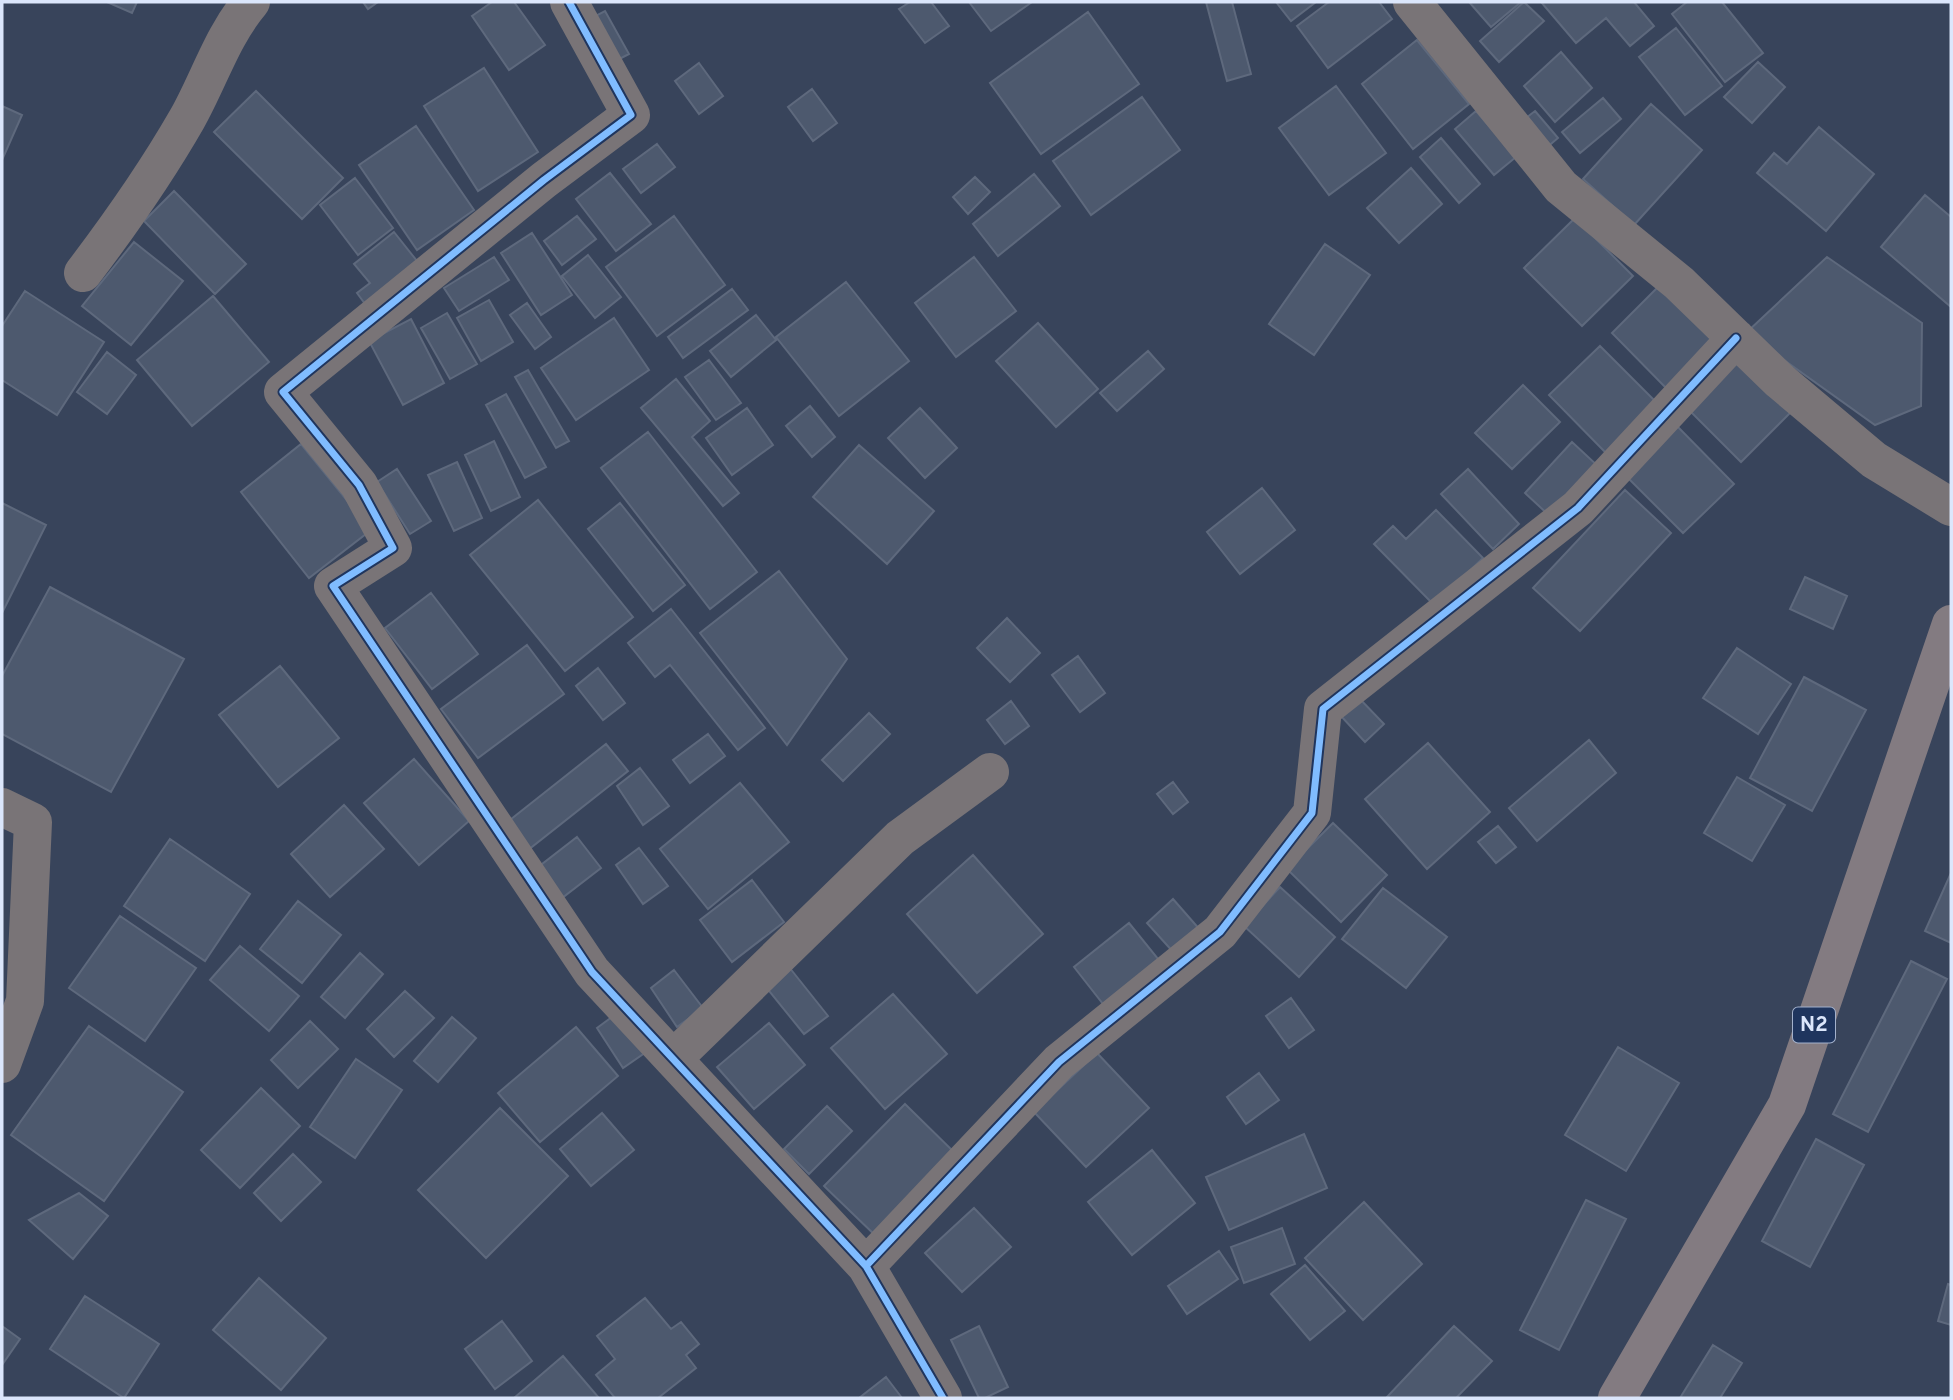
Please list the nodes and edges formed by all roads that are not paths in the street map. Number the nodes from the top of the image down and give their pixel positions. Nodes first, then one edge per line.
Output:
1 (251, 2) edge
2 (569, 2) edge
3 (1412, 2) edge
4 (83, 273) dead end
5 (1736, 338) junction
6 (1951, 507) edge
7 (1951, 624) edge
8 (990, 772) dead end
9 (2, 807) edge
10 (673, 1059) junction
11 (2, 1064) edge
12 (866, 1266) junction
13 (943, 1398) edge
14 (1617, 1398) edge

1 - 4 street
2 - 10 street
3 - 5 street
5 - 6 street
5 - 12 street
7 - 14 highway, N2
8 - 10 street
9 - 11 street
10 - 12 street
12 - 13 street

